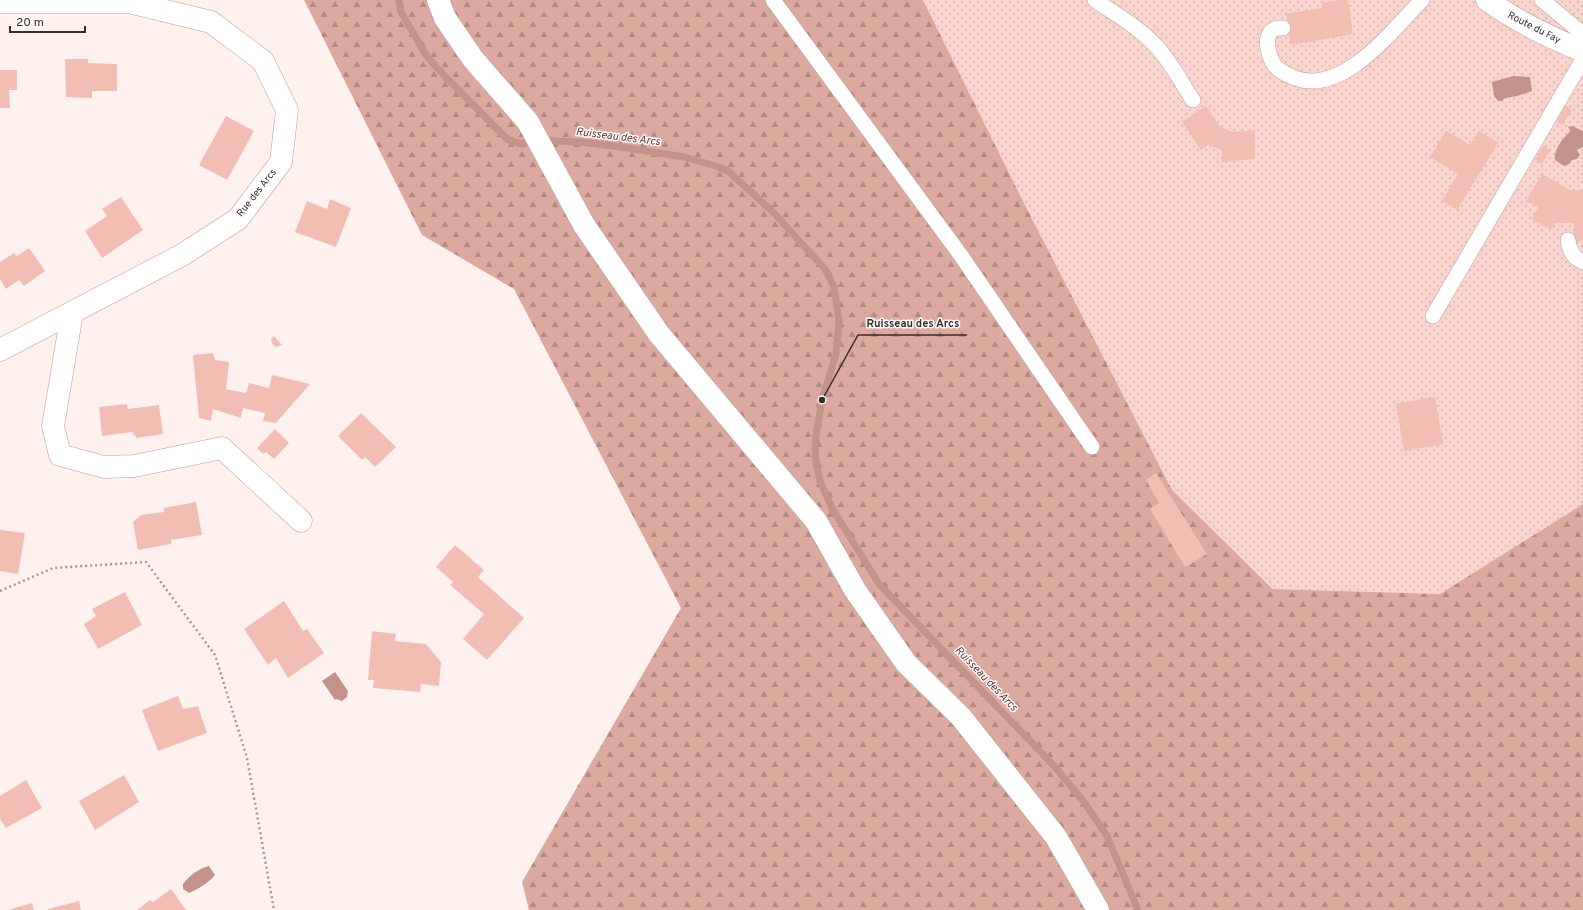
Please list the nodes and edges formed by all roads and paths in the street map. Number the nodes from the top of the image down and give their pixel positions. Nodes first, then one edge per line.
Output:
1 (438, 0) edge
2 (773, 0) edge
3 (1095, 0) edge
4 (1422, 0) edge
5 (1488, 0) edge
6 (1542, 0) edge
7 (0, 2) edge
8 (1283, 28) dead end
9 (1583, 34) edge
10 (1583, 51) edge
11 (1583, 59) edge
12 (1193, 100) dead end
13 (1568, 240) dead end
14 (1583, 262) edge
15 (72, 313) junction
16 (1433, 316) dead end
17 (0, 350) edge
18 (1092, 447) dead end
19 (301, 521) dead end
20 (0, 591) edge
21 (274, 910) edge
22 (1098, 910) edge

1 - 22 street
2 - 18 lane
3 - 12 lane
4 - 8 lane
5 - 10 street, Route du Fay
6 - 9 lane
7 - 15 street, Rue des Arcs
11 - 16 lane
13 - 14 lane
15 - 17 street, Rue des Arcs
15 - 19 street
20 - 21 path

